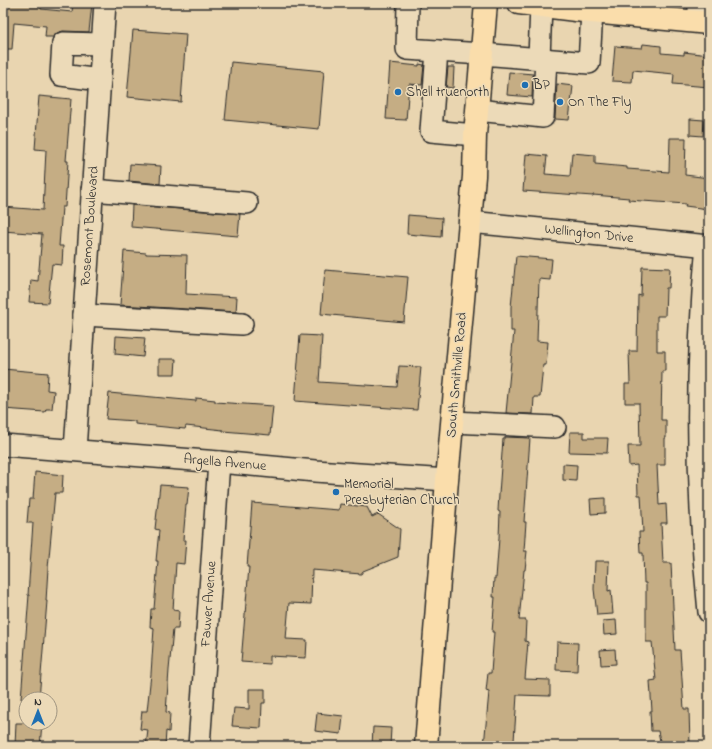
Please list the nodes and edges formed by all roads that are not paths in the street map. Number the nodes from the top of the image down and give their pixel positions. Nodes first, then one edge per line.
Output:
1 (105, 3) edge
2 (408, 3) edge
3 (486, 3) edge
4 (519, 3) edge
5 (541, 6) junction
6 (604, 9) edge
7 (702, 16) edge
8 (102, 44) junction
9 (438, 51) junction
10 (482, 54) junction
11 (542, 59) junction
12 (100, 80) junction
13 (477, 110) junction
14 (475, 135) junction
15 (92, 190) junction
16 (247, 203) dead end
17 (470, 222) junction
18 (708, 246) edge
19 (84, 315) junction
20 (242, 324) dead end
21 (453, 422) junction
22 (555, 427) dead end
23 (3, 445) edge
24 (75, 450) junction
25 (219, 462) junction
26 (447, 480) junction
27 (709, 612) edge
28 (199, 746) edge
29 (426, 746) edge

1 - 8 street, Rosemont Boulevard
2 - 9 street
3 - 10 main road, South Smithville Road
4 - 5 main road
5 - 6 main road
5 - 11 street
6 - 7 main road
6 - 11 street
8 - 12 street, Rosemont Boulevard
8 - 12 street
9 - 10 street
9 - 14 street
10 - 11 street
10 - 13 main road, South Smithville Road
11 - 13 street
12 - 15 street, Rosemont Boulevard
13 - 14 main road, South Smithville Road
14 - 17 main road, South Smithville Road
15 - 16 street
15 - 19 street, Rosemont Boulevard
17 - 18 street, Wellington Drive
17 - 21 main road, South Smithville Road
18 - 27 street
19 - 20 street
19 - 24 street, Rosemont Boulevard
21 - 22 street
21 - 26 main road, South Smithville Road
23 - 24 street, Argella Avenue
24 - 25 street, Argella Avenue
25 - 26 street, Argella Avenue
25 - 28 street, Fauver Avenue
26 - 29 main road, South Smithville Road

